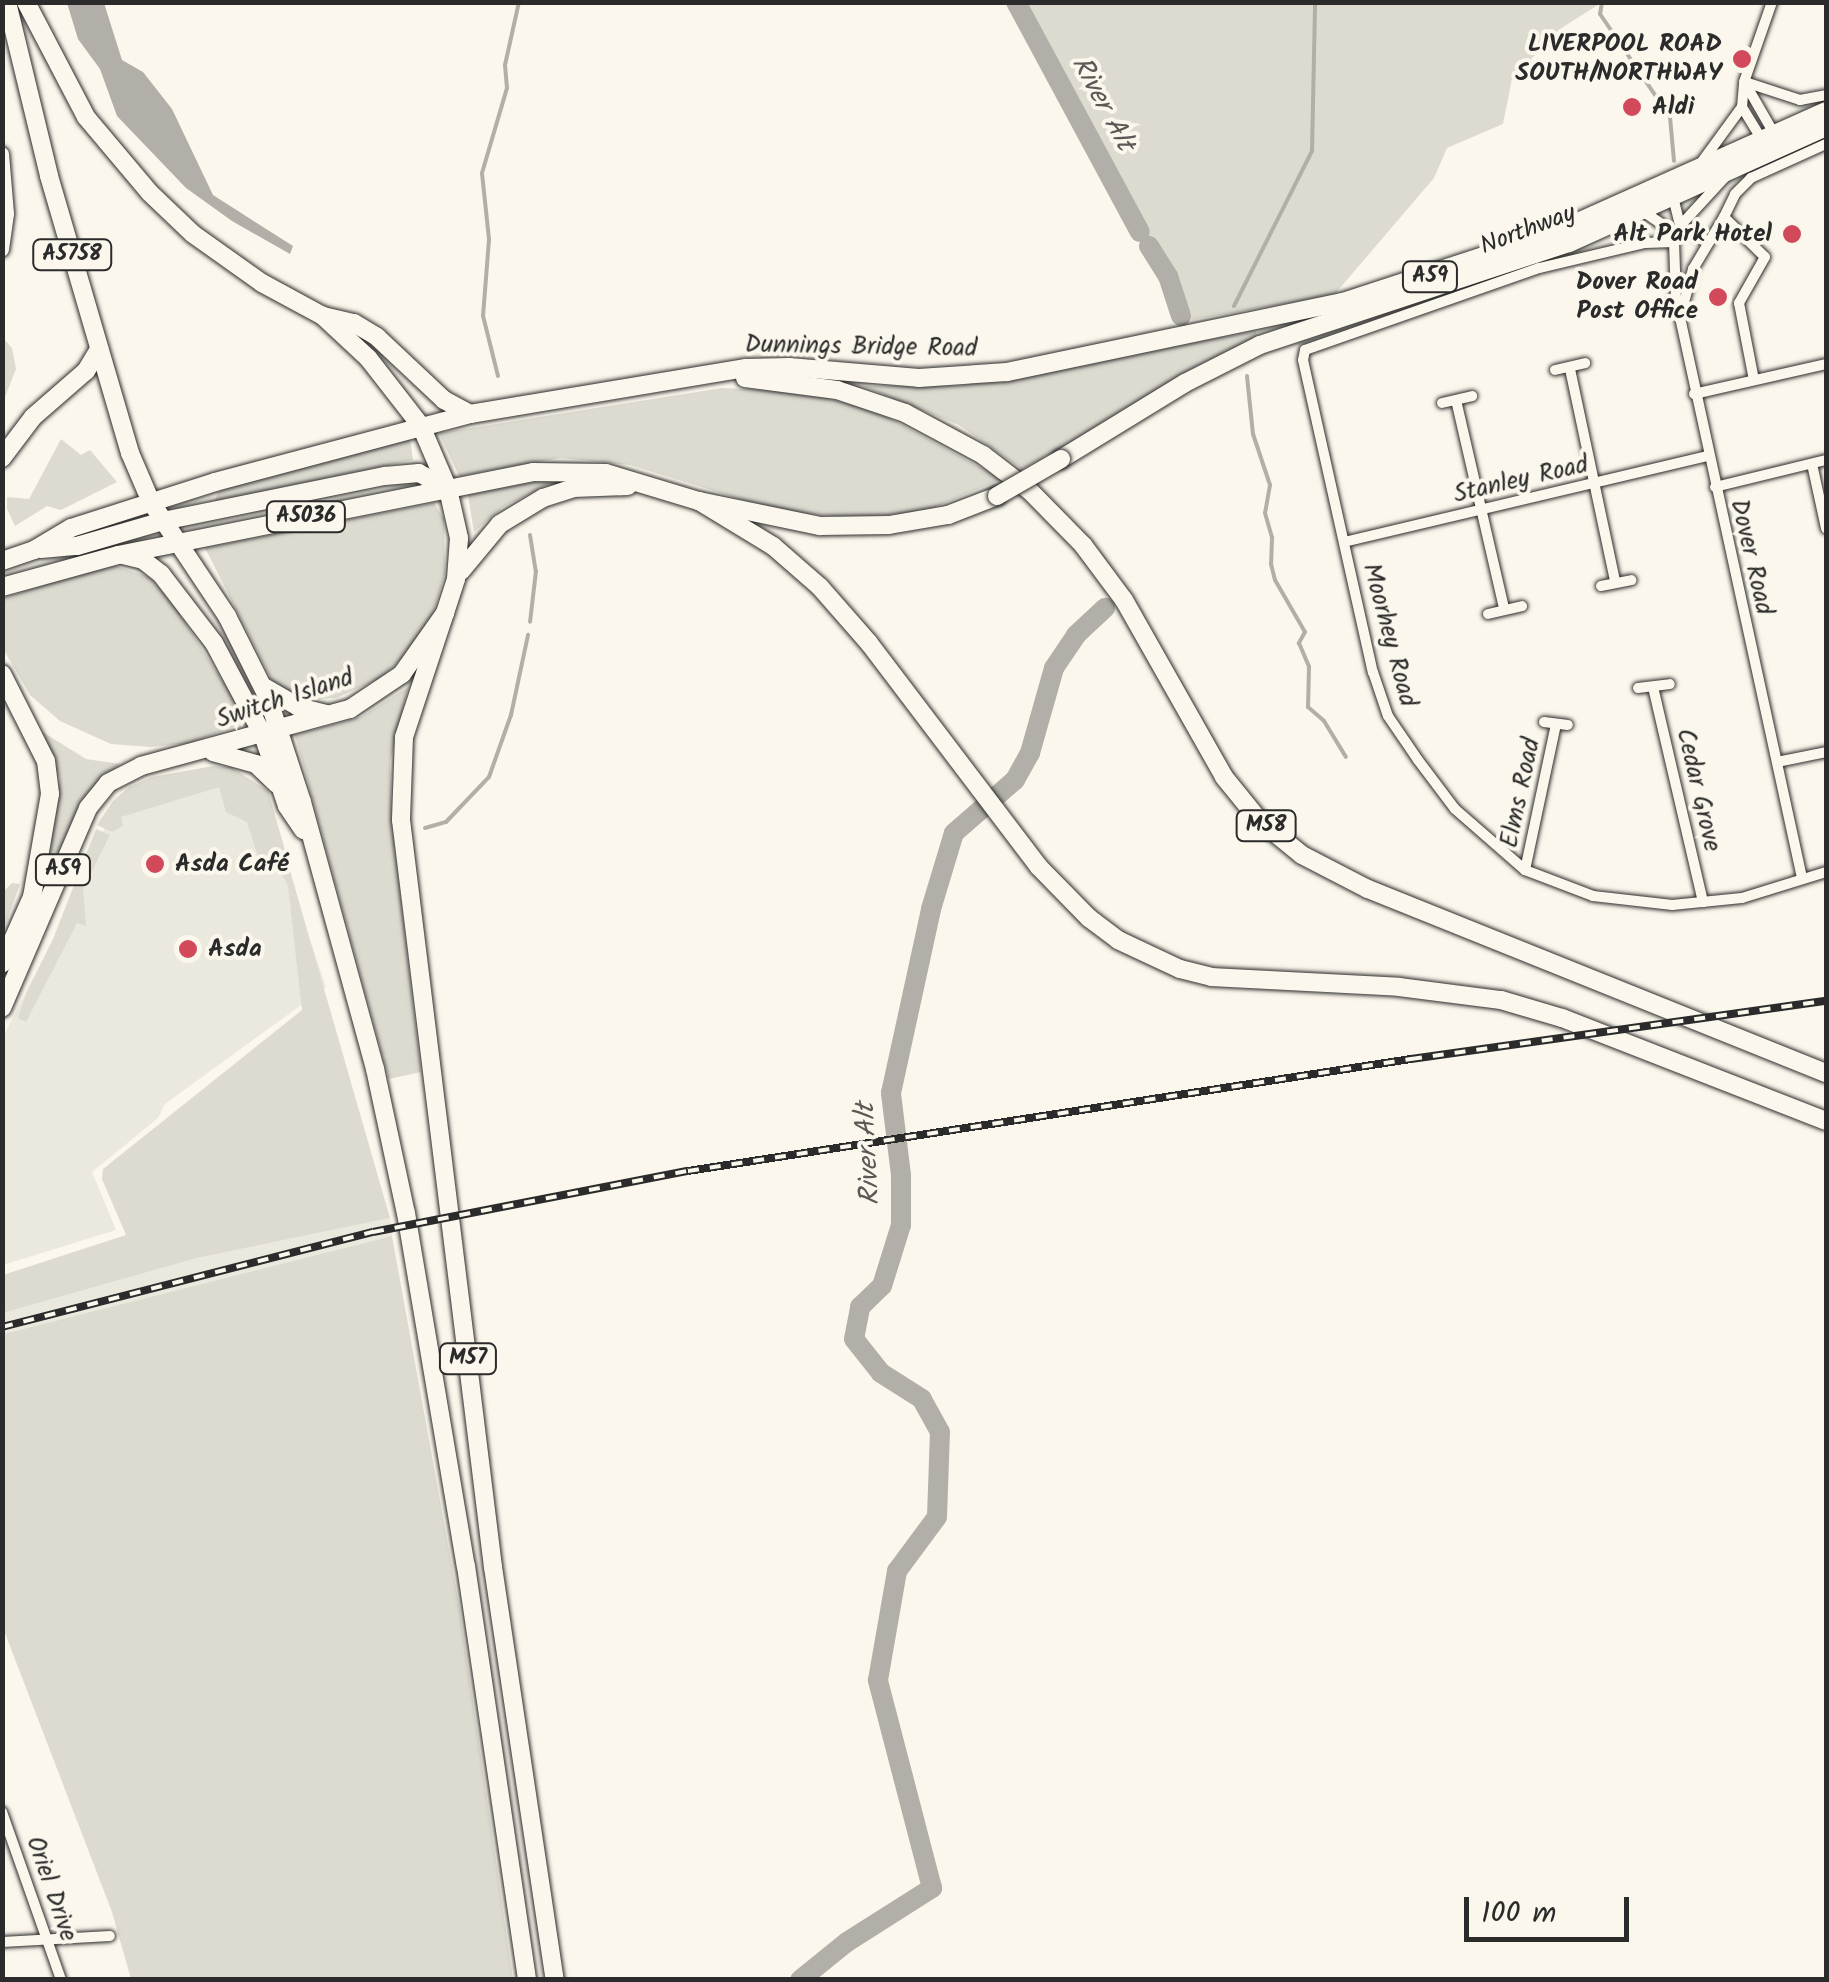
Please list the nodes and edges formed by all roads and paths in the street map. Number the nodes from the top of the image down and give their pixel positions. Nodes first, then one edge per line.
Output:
1 (8, 2) edge
2 (26, 2) edge
3 (1772, 2) edge
4 (1744, 82) junction
5 (1826, 95) edge
6 (1742, 107) junction
7 (1826, 111) edge
8 (1826, 127) edge
9 (1771, 141) junction
10 (1826, 144) edge
11 (2, 154) edge
12 (1698, 168) junction
13 (1733, 169) junction
14 (1670, 189) junction
15 (1641, 210) junction
16 (1724, 217) junction
17 (1680, 226) junction
18 (1674, 242) junction
19 (1710, 242) junction
20 (2, 250) edge
21 (1674, 264) junction
22 (1693, 268) junction
23 (323, 316) junction
24 (1680, 320) junction
25 (1181, 337) joint
26 (99, 348) junction
27 (1304, 352) joint
28 (1586, 363) dead end
29 (1826, 364) edge
30 (1555, 370) dead end
31 (1570, 370) junction
32 (712, 374) junction
33 (1754, 380) junction
34 (1694, 394) junction
35 (1472, 396) dead end
36 (1456, 400) junction
37 (1442, 403) dead end
38 (470, 414) junction
39 (421, 426) junction
40 (1708, 456) junction
41 (2, 458) edge
42 (1826, 460) edge
43 (1812, 464) junction
44 (420, 473) junction
45 (215, 482) junction
46 (1596, 483) junction
47 (644, 486) junction
48 (1716, 487) junction
49 (448, 489) junction
50 (416, 495) junction
51 (699, 501) junction
52 (152, 502) junction
53 (1482, 510) junction
54 (196, 514) junction
55 (163, 521) junction
56 (1826, 528) edge
57 (196, 538) junction
58 (176, 542) junction
59 (1344, 542) junction
60 (34, 550) junction
61 (118, 554) junction
62 (2, 560) edge
63 (204, 579) junction
64 (456, 579) junction
65 (1631, 580) dead end
66 (1615, 581) junction
67 (1601, 586) dead end
68 (2, 587) edge
69 (1522, 606) dead end
70 (1504, 608) junction
71 (445, 614) junction
72 (1488, 614) dead end
73 (2, 674) edge
74 (1670, 684) dead end
75 (264, 686) junction
76 (1653, 687) junction
77 (1638, 688) dead end
78 (331, 714) junction
79 (1556, 724) dead end
80 (272, 732) junction
81 (202, 751) junction
82 (1826, 752) edge
83 (1777, 762) junction
84 (281, 788) junction
85 (309, 840) junction
86 (1525, 870) junction
87 (1826, 872) edge
88 (1802, 878) junction
89 (1703, 902) junction
90 (2, 964) edge
91 (2, 1008) edge
92 (1826, 1073) edge
93 (1826, 1121) edge
94 (2, 1812) edge
95 (110, 1936) dead end
96 (49, 1937) junction
97 (2, 1942) edge
98 (60, 1980) edge
99 (527, 1980) edge
100 (554, 1980) edge

1 - 26 highway, A5758
2 - 23 highway
3 - 4 street
4 - 5 street
4 - 6 street
4 - 9 street
6 - 9 street
6 - 12 street
7 - 9 highway, Northway / A59
8 - 9 highway, Northway / A59
9 - 12 highway, Northway / A59
9 - 13 highway, Northway / A59
10 - 16 street
11 - 20 main road
12 - 14 highway, Northway / A59
13 - 14 highway, Northway / A59
13 - 17 street, Dover Road
14 - 15 highway, Northway / A59
14 - 17 street
14 - 25 highway, Northway / A59
15 - 18 street
15 - 51 highway, Northway / A59, bridge
16 - 19 street
16 - 33 street
17 - 18 street, Dover Road
17 - 19 street
18 - 21 street, Dover Road
18 - 27 street, Northway
19 - 22 street
21 - 22 street
21 - 24 street, Dover Road
22 - 24 street
23 - 38 highway
23 - 39 highway, Switch Island
24 - 34 street, Dover Road
25 - 32 highway, Dunnings Bridge Road / A59
26 - 41 highway
26 - 52 highway, A5758
27 - 59 street, Moorhey Road
28 - 31 street
29 - 33 street
30 - 31 street
31 - 46 street
32 - 38 highway, Dunnings Bridge Road / A59
32 - 92 highway, M58
33 - 34 street
34 - 40 street, Dover Road
35 - 36 street
36 - 37 street
36 - 53 street
38 - 39 highway, Dunnings Bridge Road / A5036
39 - 44 highway
39 - 45 highway, A5036
39 - 49 highway, Switch Island
40 - 46 street, Stanley Road
40 - 48 street, Dover Road
42 - 43 street
43 - 48 street
43 - 56 street
44 - 49 highway
44 - 50 highway
44 - 54 highway
45 - 52 highway, A5036
45 - 54 highway
46 - 53 street, Stanley Road
46 - 66 street
47 - 49 highway, A5036
47 - 51 highway, A59
47 - 64 highway, A59
48 - 83 street, Dover Road
49 - 50 highway, A5036
49 - 64 highway, Switch Island
50 - 57 highway, A5036
51 - 93 highway
52 - 55 highway, A5758
52 - 60 highway, A5036
53 - 59 street, Stanley Road
53 - 70 street
54 - 55 highway
54 - 57 highway
55 - 58 highway, A5758
55 - 60 highway
57 - 58 highway, A5036
57 - 63 highway
58 - 61 highway, A5036
58 - 63 highway, A5758
59 - 86 street, Moorhey Road
60 - 62 highway, A5036
61 - 68 highway, A5036
61 - 80 highway
63 - 75 highway, Switch Island / A5758
64 - 71 highway, Switch Island / A59
65 - 66 street
66 - 67 street
69 - 70 street
70 - 72 street
71 - 78 highway, Switch Island / A59
71 - 100 highway, M57
73 - 90 highway, A59
74 - 76 street
75 - 78 highway
75 - 80 highway, Switch Island
76 - 77 street
76 - 89 street, Cedar Grove
78 - 80 highway, Switch Island / A59
79 - 86 street, Elms Road
80 - 81 highway, Switch Island / A59
80 - 84 highway, M57
80 - 85 highway, M57
81 - 84 highway, M57
81 - 91 highway, Switch Island / A59
82 - 83 street
83 - 88 street, Dover Road
84 - 85 highway, M57
85 - 99 highway, M57
86 - 89 street, Moorhey Road
87 - 88 street, Moorhey Road
88 - 89 street, Moorhey Road
94 - 96 street, Oriel Drive
95 - 96 street
96 - 97 street
96 - 98 street, Oriel Drive

